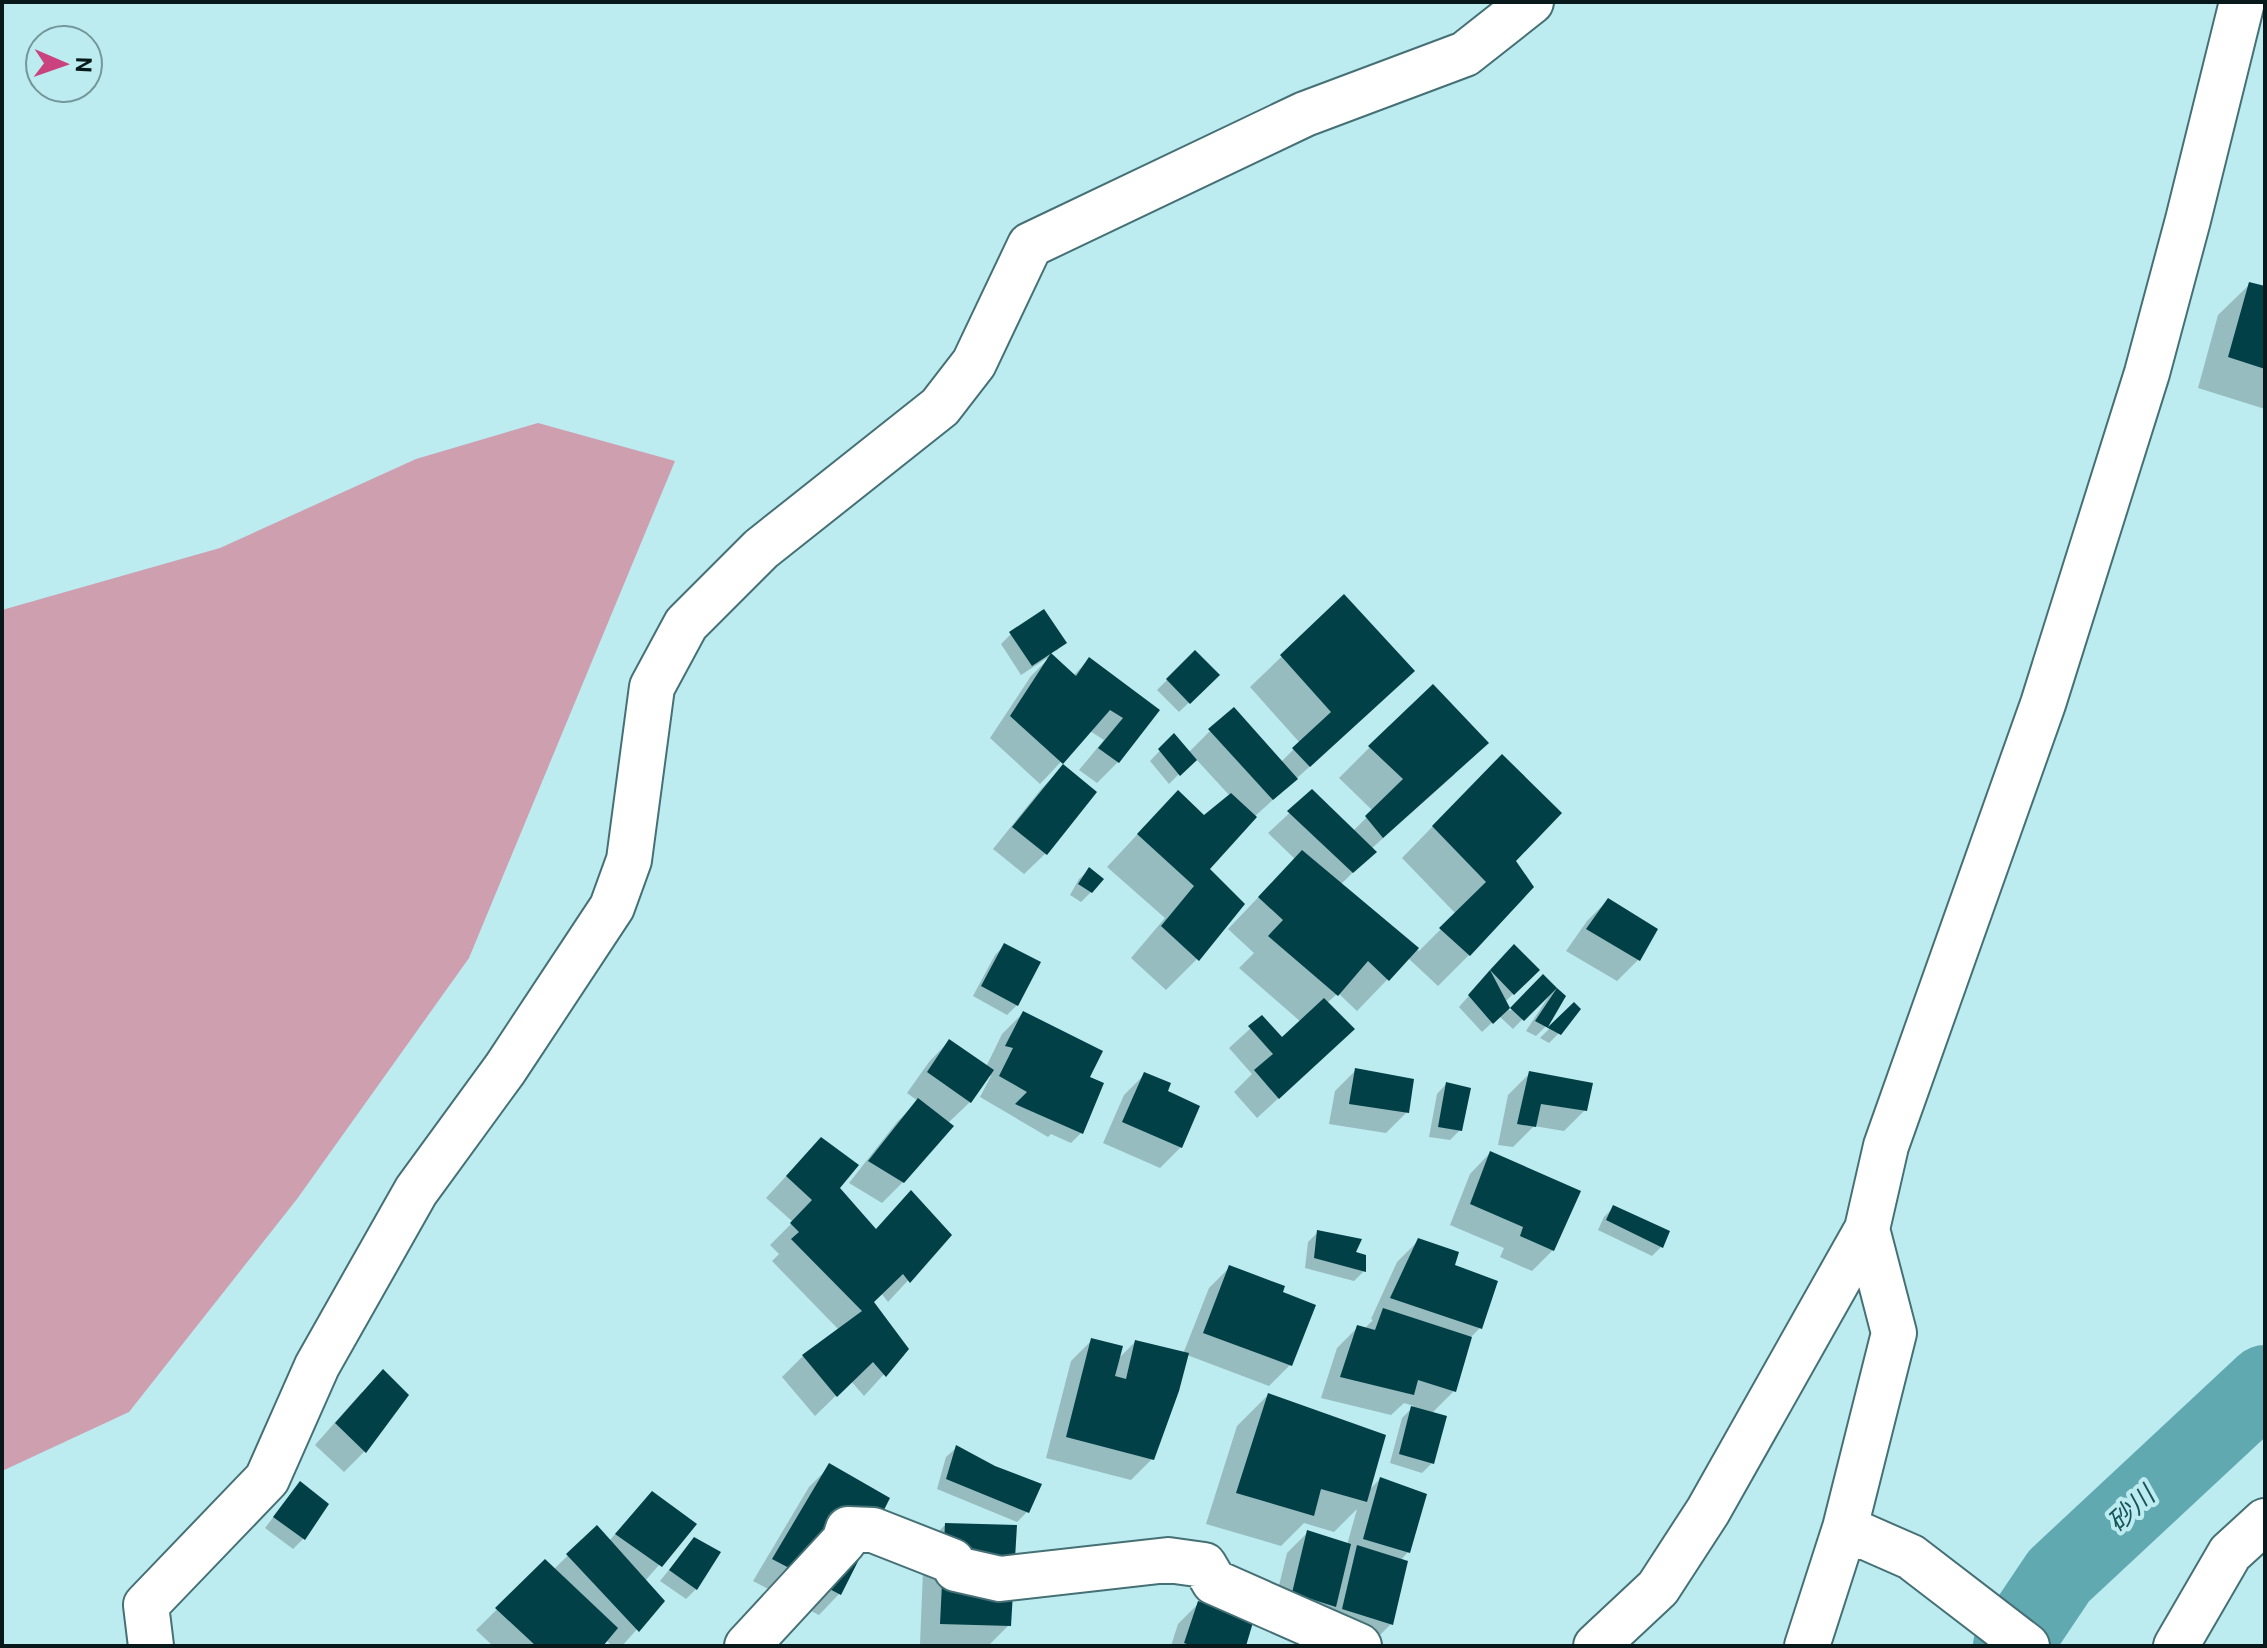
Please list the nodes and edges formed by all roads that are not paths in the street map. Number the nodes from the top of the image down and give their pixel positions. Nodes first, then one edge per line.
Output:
1 (1531, 2) edge
2 (2242, 2) edge
3 (1867, 1229) junction
4 (2265, 1521) edge
5 (1845, 1528) junction
6 (151, 1646) edge
7 (747, 1646) edge
8 (1359, 1646) edge
9 (1596, 1646) edge
10 (1807, 1646) edge
11 (2027, 1646) edge
12 (2176, 1646) edge

1 - 6 street
2 - 3 street
3 - 5 street
3 - 9 street
4 - 12 street
5 - 10 street
5 - 11 street
7 - 8 street

